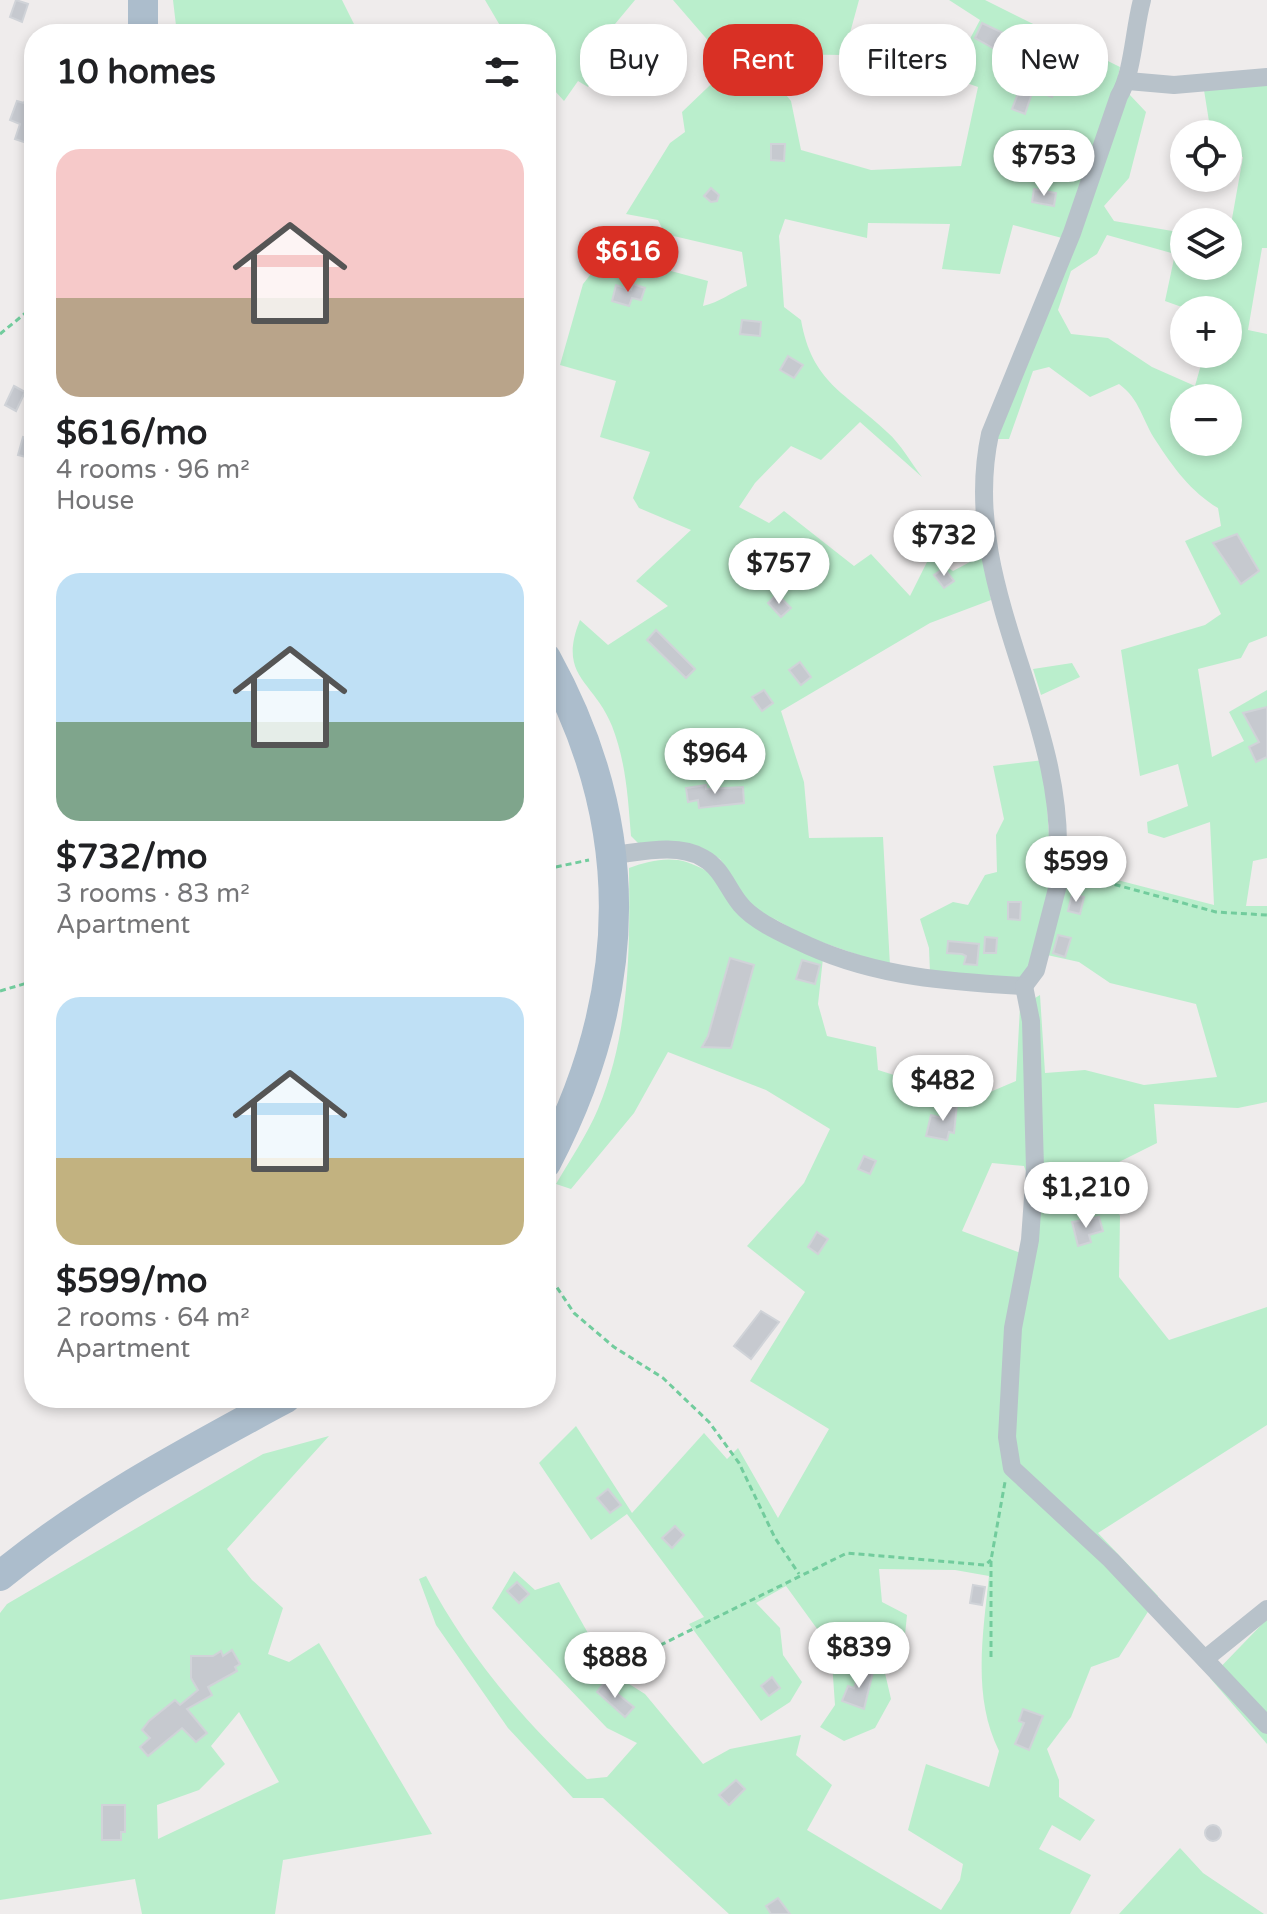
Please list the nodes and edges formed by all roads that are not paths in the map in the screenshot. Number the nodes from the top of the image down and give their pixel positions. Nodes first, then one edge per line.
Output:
1 (143, 0) edge
2 (1142, 0) edge
3 (138, 24) edge
4 (1267, 77) edge
5 (1128, 81) junction
6 (556, 676) edge
7 (613, 855) junction
8 (1024, 986) junction
9 (556, 1142) edge
10 (268, 1408) edge
11 (0, 1576) edge
12 (1267, 1609) edge
13 (1205, 1659) junction
14 (1267, 1725) edge

1 - 3 main road
2 - 5 street
4 - 5 street
5 - 8 street
6 - 7 main road
7 - 8 street
7 - 9 main road
8 - 13 street
10 - 11 main road
12 - 13 street
13 - 14 street

